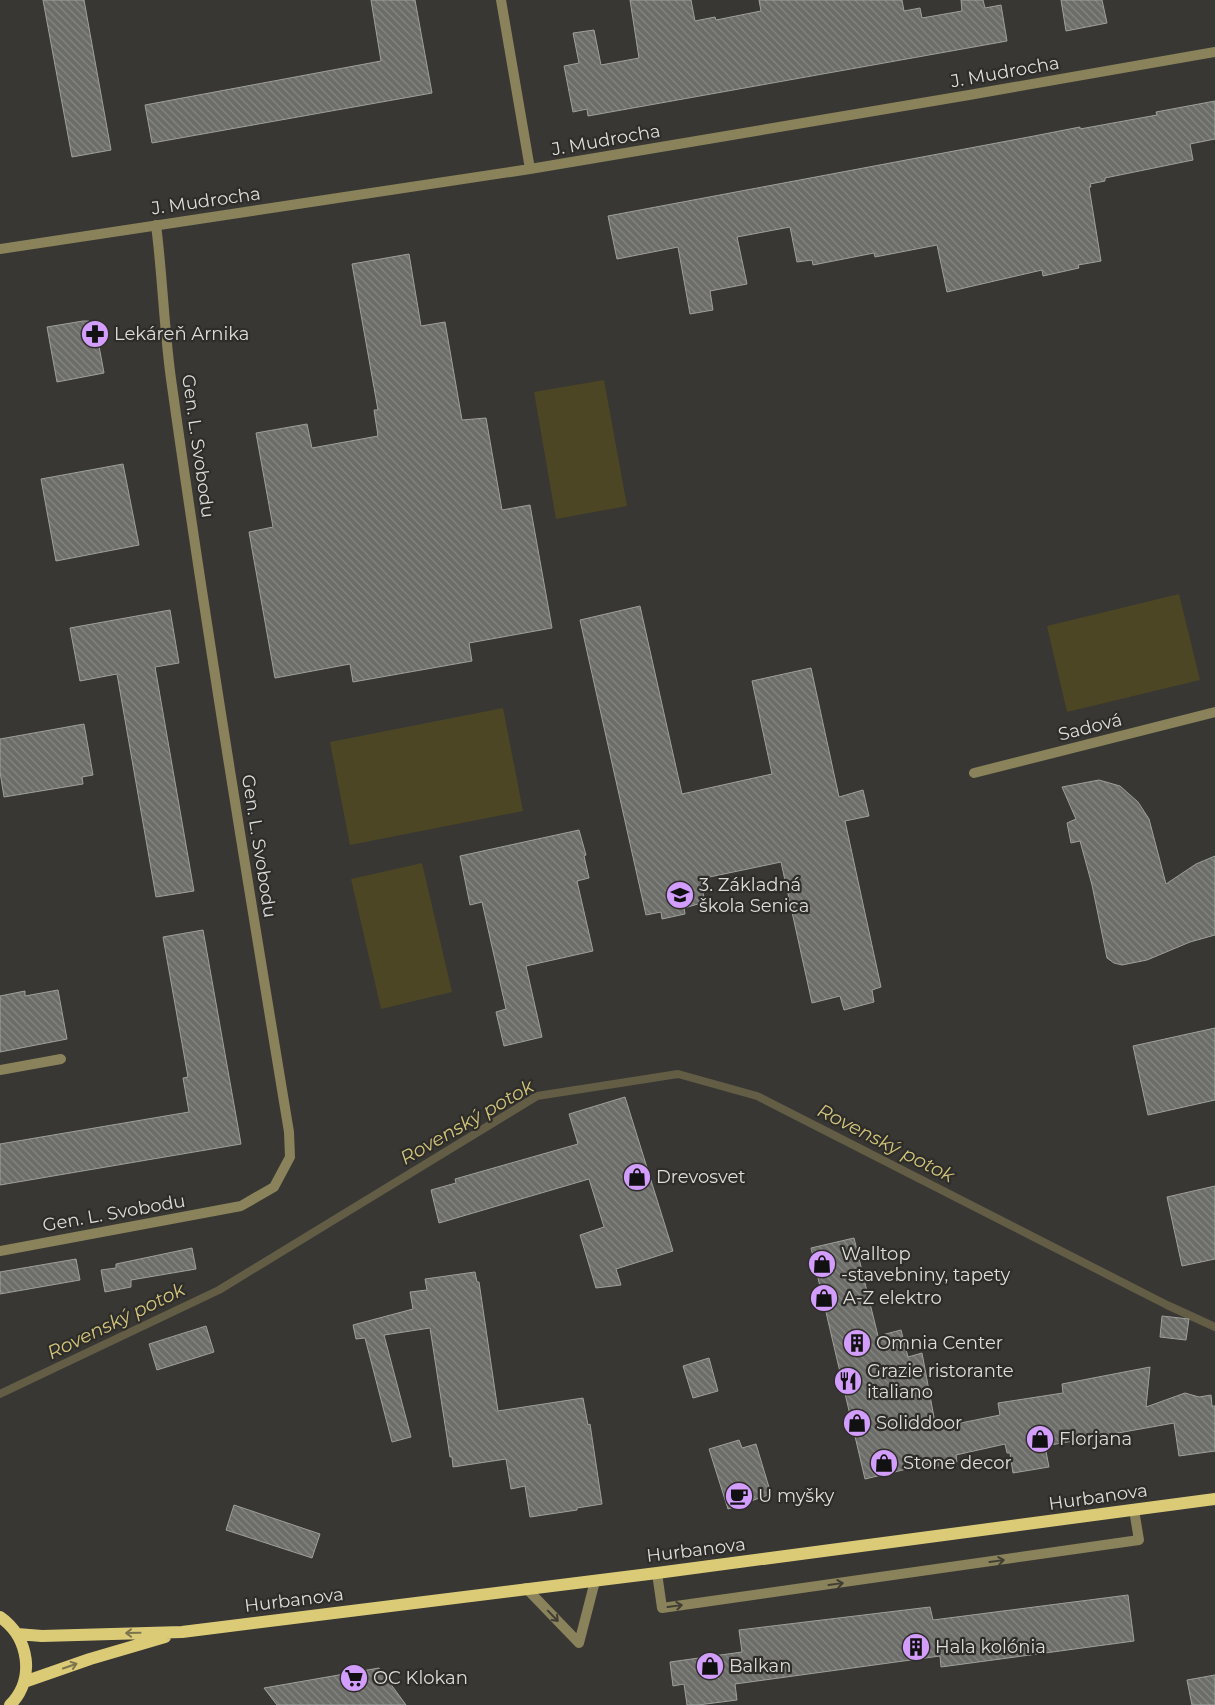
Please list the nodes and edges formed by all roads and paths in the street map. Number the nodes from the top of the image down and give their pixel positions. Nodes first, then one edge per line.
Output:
1 (501, 0) edge
2 (1215, 52) edge
3 (530, 169) junction
4 (156, 225) junction
5 (0, 249) edge
6 (1215, 712) edge
7 (974, 774) dead end
8 (61, 1059) dead end
9 (0, 1070) edge
10 (0, 1251) edge
11 (1215, 1498) edge
12 (1134, 1510) junction
13 (657, 1573) junction
14 (595, 1581) junction
15 (526, 1588) junction
16 (0, 1617) edge
17 (182, 1632) junction
18 (17, 1634) junction
19 (24, 1682) junction
20 (12, 1704) edge

1 - 3 street
2 - 3 street, J. Mudrocha
3 - 4 street, J. Mudrocha
4 - 5 street, J. Mudrocha
4 - 10 street, Gen. L. Svobodu
6 - 7 street, Sadová
8 - 9 street
11 - 12 main road, Hurbanova
12 - 13 main road, Hurbanova
13 -> 12 street
13 - 14 main road, Hurbanova
14 - 15 main road, Hurbanova
15 -> 14 street
15 - 17 main road, Hurbanova
16 - 18 main road
17 -> 18 main road, Hurbanova
19 -> 17 main road, Hurbanova
18 - 19 main road
19 - 20 main road

